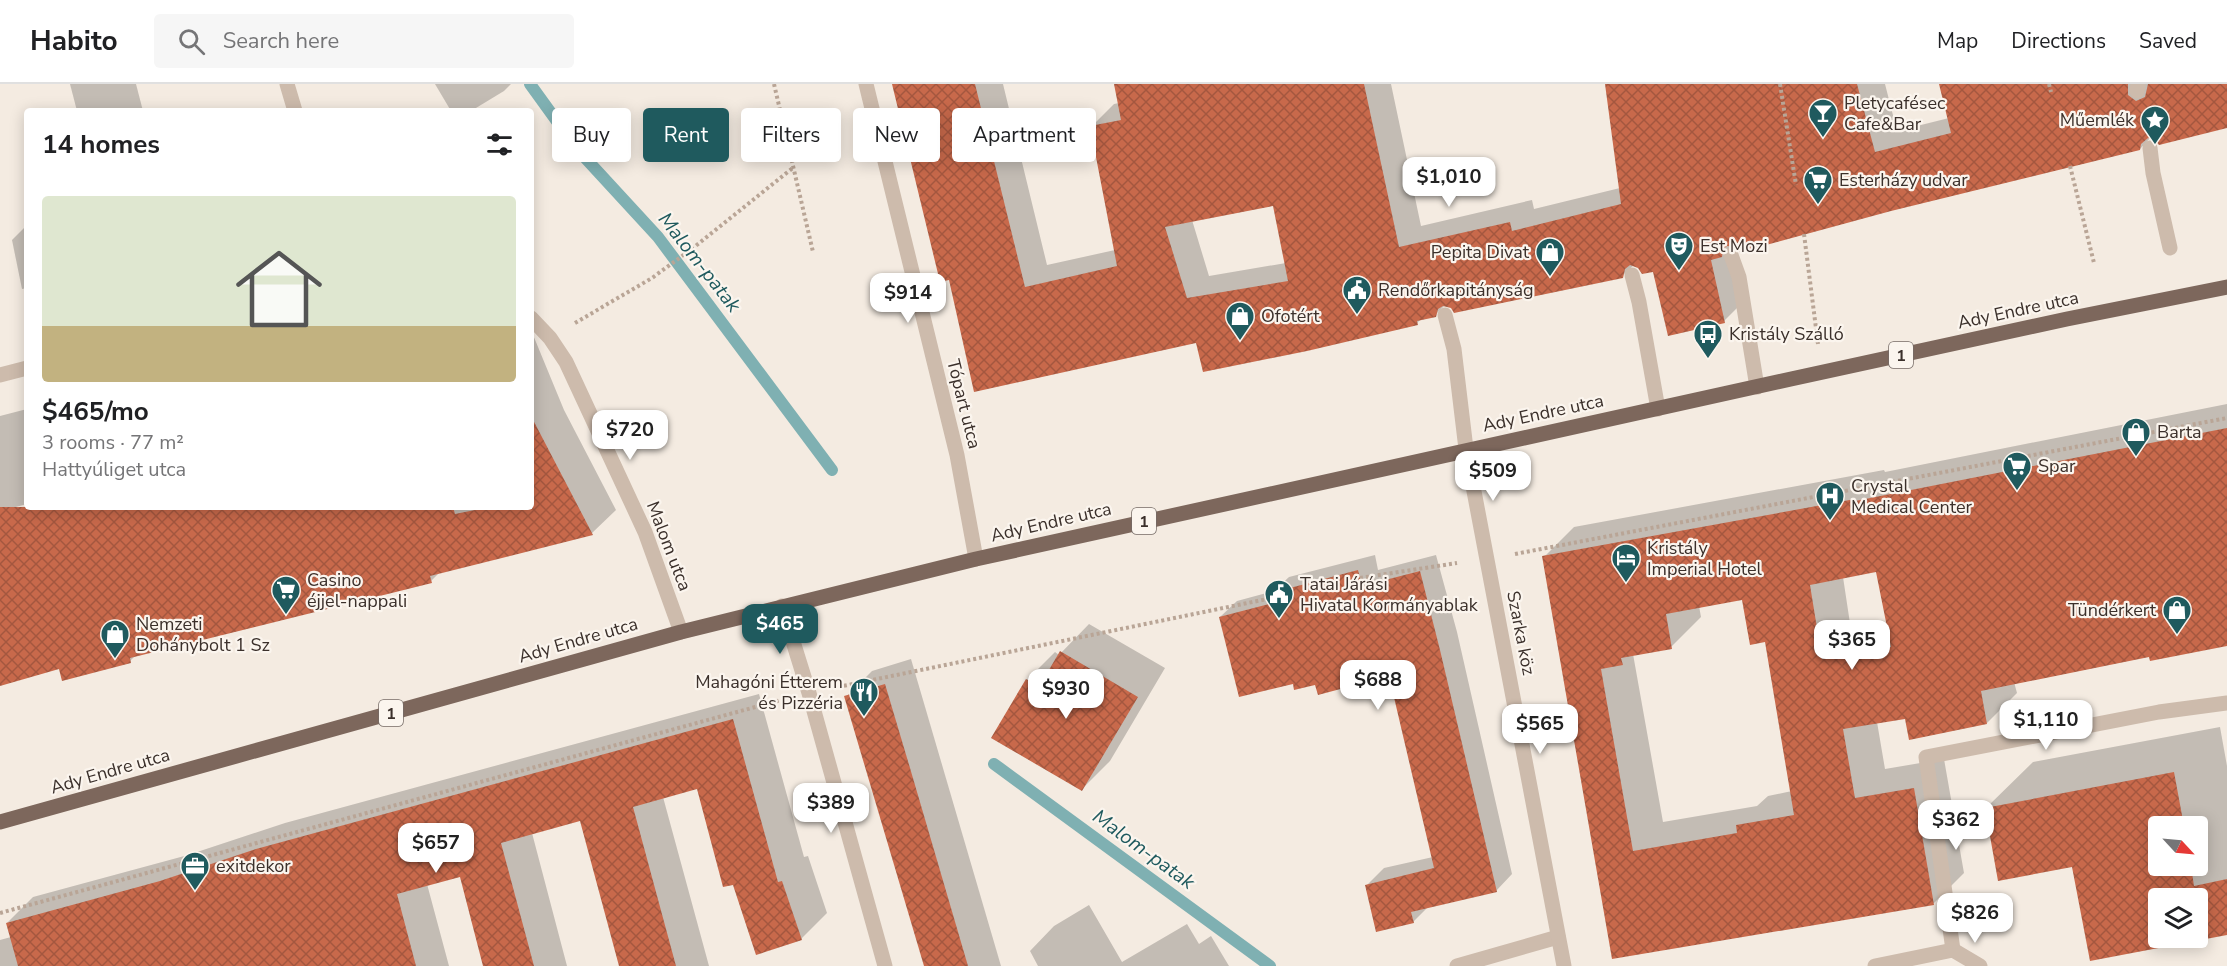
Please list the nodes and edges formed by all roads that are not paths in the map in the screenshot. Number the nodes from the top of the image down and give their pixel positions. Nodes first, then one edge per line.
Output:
1 (287, 84) edge
2 (866, 84) edge
3 (294, 108) edge
4 (2150, 148) dead end
5 (2170, 248) dead end
6 (1731, 255) dead end
7 (1632, 275) dead end
8 (2227, 287) edge
9 (1445, 315) dead end
10 (534, 321) edge
11 (24, 369) edge
12 (0, 375) edge
13 (1757, 387) junction
14 (1658, 409) junction
15 (1466, 449) junction
16 (976, 559) junction
17 (782, 606) junction
18 (681, 632) junction
19 (2227, 702) edge
20 (0, 822) edge
21 (1558, 937) junction
22 (1953, 950) junction
23 (885, 966) edge
24 (1457, 966) edge
25 (1564, 966) edge
26 (1875, 966) edge
27 (1980, 966) edge

1 - 3 street
2 - 16 street, Tópart utca
4 - 5 street
6 - 13 street
7 - 14 street
8 - 13 main road, Ady Endre utca / 1
9 - 15 street, Szarka köz
10 - 18 street, Malom utca
11 - 12 street
13 - 14 main road, Ady Endre utca / 1
14 - 15 main road, Ady Endre utca / 1
15 - 16 main road, Ady Endre utca / 1
15 - 21 street, Szarka köz
16 - 17 main road, Ady Endre utca / 1
17 - 18 main road, Ady Endre utca / 1
17 - 23 street
18 - 20 main road, Ady Endre utca / 1
19 - 22 street
21 - 24 street
21 - 25 street, Szarka köz
22 - 26 street
22 - 27 street

